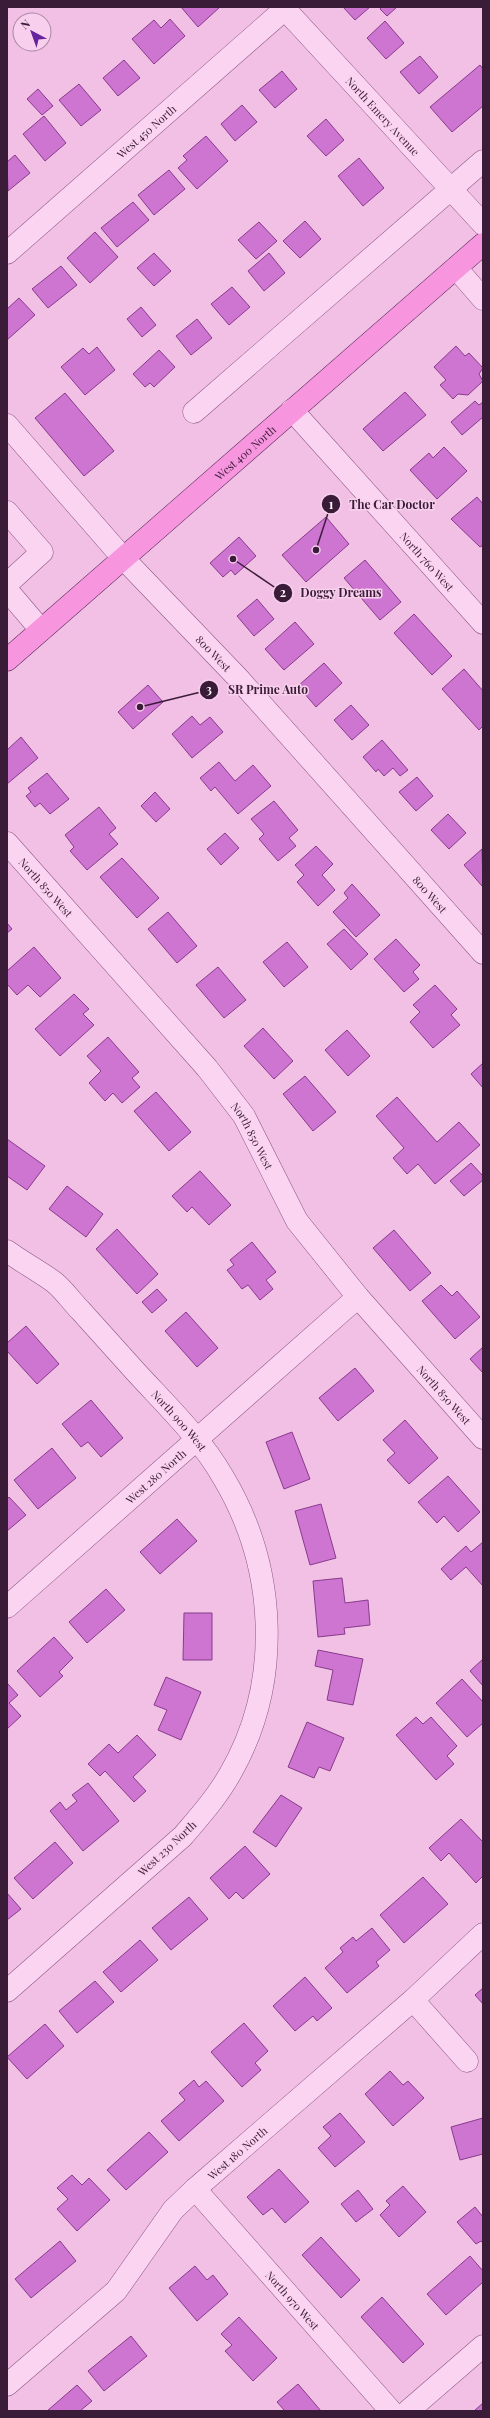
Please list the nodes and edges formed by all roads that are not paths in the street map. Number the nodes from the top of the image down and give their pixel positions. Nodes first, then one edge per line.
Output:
1 (284, 8) edge
2 (483, 161) edge
3 (450, 189) junction
4 (483, 224) edge
5 (483, 244) edge
6 (7, 253) edge
7 (456, 268) junction
8 (483, 299) edge
9 (292, 410) junction
10 (194, 412) dead end
11 (8, 429) edge
12 (7, 512) edge
13 (123, 558) junction
14 (7, 584) edge
15 (7, 590) edge
16 (483, 623) edge
17 (42, 630) junction
18 (7, 660) edge
19 (7, 843) edge
20 (483, 953) edge
21 (9, 1255) edge
22 (358, 1297) junction
23 (197, 1438) junction
24 (483, 1438) edge
25 (7, 1606) edge
26 (267, 1639) joint
27 (483, 1934) edge
28 (7, 1991) edge
29 (413, 2000) junction
30 (467, 2061) dead end
31 (195, 2189) junction
32 (483, 2346) edge
33 (7, 2385) edge
34 (391, 2411) edge
35 (408, 2411) edge

1 - 3 street, North Emery Avenue
1 - 6 street, West 450 North
2 - 3 street
3 - 4 street, North Emery Avenue
3 - 10 street
5 - 7 main road, West 400 North
7 - 8 street
7 - 9 main road, West 400 North
9 - 13 main road, West 400 North
9 - 16 street, North 760 West
11 - 13 street, 800 West
12 - 14 street
13 - 17 main road, West 400 North
13 - 20 street, 800 West
15 - 17 street
17 - 18 main road, West 400 North
19 - 22 street, North 850 West
21 - 23 street, North 900 West
22 - 23 street, West 280 North
22 - 24 street, North 850 West
23 - 25 street, West 280 North
23 - 26 street, North 900 West
26 - 28 street, West 230 North
27 - 29 street, West 180 North
29 - 30 street
29 - 31 street, West 180 North
31 - 33 street, West 180 North
31 - 34 street, North 970 West
32 - 35 street

